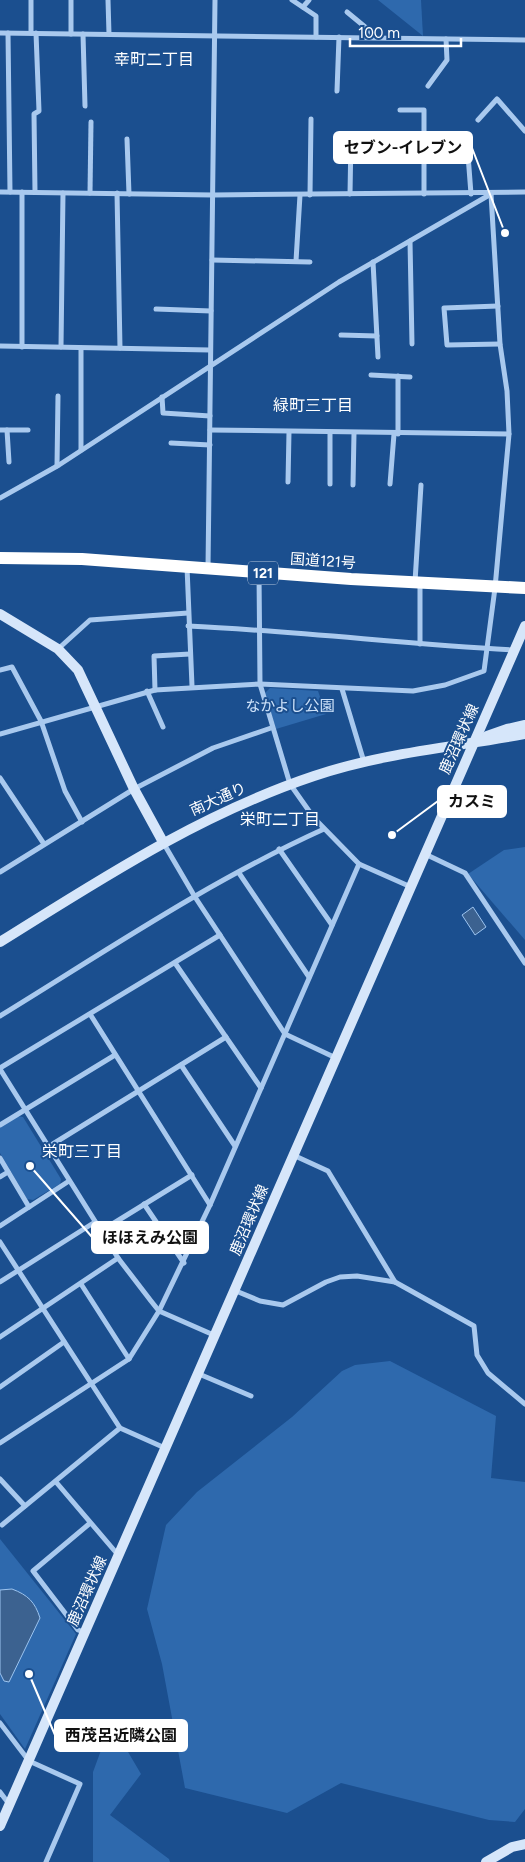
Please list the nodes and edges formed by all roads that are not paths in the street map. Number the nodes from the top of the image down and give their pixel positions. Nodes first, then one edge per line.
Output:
1 (31, 0) edge
2 (71, 0) edge
3 (108, 0) edge
4 (215, 0) edge
5 (292, 0) edge
6 (309, 0) edge
7 (303, 8) junction
8 (346, 12) dead end
9 (0, 33) edge
10 (8, 33) junction
11 (34, 34) junction
12 (71, 34) junction
13 (83, 34) junction
14 (109, 34) junction
15 (215, 35) junction
16 (316, 36) junction
17 (339, 37) junction
18 (372, 37) junction
19 (446, 39) junction
20 (525, 40) edge
21 (428, 86) dead end
22 (338, 91) dead end
23 (85, 106) dead end
24 (400, 110) dead end
25 (311, 119) dead end
26 (478, 120) dead end
27 (90, 122) dead end
28 (525, 131) edge
29 (351, 137) dead end
30 (127, 139) dead end
31 (455, 150) dead end
32 (0, 192) edge
33 (10, 192) junction
34 (22, 192) junction
35 (35, 192) junction
36 (525, 192) edge
37 (63, 193) junction
38 (90, 193) junction
39 (117, 194) junction
40 (129, 194) junction
41 (350, 194) junction
42 (424, 194) junction
43 (471, 194) junction
44 (491, 194) junction
45 (213, 195) junction
46 (300, 195) junction
47 (310, 195) junction
48 (410, 241) junction
49 (212, 260) junction
50 (296, 261) junction
51 (310, 262) dead end
52 (373, 262) junction
53 (498, 306) junction
54 (156, 309) dead end
55 (210, 311) junction
56 (341, 335) dead end
57 (377, 336) junction
58 (412, 344) dead end
59 (500, 344) junction
60 (0, 346) edge
61 (22, 347) junction
62 (61, 347) junction
63 (80, 348) junction
64 (120, 348) junction
65 (210, 350) junction
66 (378, 357) dead end
67 (209, 367) junction
68 (371, 375) dead end
69 (398, 376) junction
70 (410, 377) dead end
71 (58, 396) dead end
72 (162, 397) junction
73 (210, 416) junction
74 (0, 430) edge
75 (7, 430) junction
76 (28, 430) dead end
77 (210, 430) junction
78 (289, 432) junction
79 (330, 433) junction
80 (354, 433) junction
81 (396, 434) junction
82 (509, 434) junction
83 (171, 443) dead end
84 (210, 445) junction
85 (81, 450) junction
86 (9, 462) dead end
87 (57, 466) junction
88 (288, 482) dead end
89 (330, 484) dead end
90 (390, 484) dead end
91 (353, 485) dead end
92 (421, 486) dead end
93 (0, 498) edge
94 (0, 558) edge
95 (187, 567) junction
96 (208, 568) junction
97 (258, 573) junction
98 (418, 583) junction
99 (495, 588) junction
100 (525, 588) edge
101 (188, 613) junction
102 (0, 614) edge
103 (188, 626) junction
104 (525, 626) edge
105 (260, 629) junction
106 (420, 644) junction
107 (486, 648) junction
108 (58, 649) junction
109 (515, 650) junction
110 (190, 654) junction
111 (0, 670) edge
112 (260, 684) junction
113 (192, 686) junction
114 (155, 690) junction
115 (342, 690) junction
116 (147, 691) junction
117 (96, 705) junction
118 (41, 721) junction
119 (525, 725) edge
120 (163, 726) dead end
121 (272, 728) junction
122 (0, 734) edge
123 (525, 734) edge
124 (472, 742) junction
125 (364, 762) junction
126 (0, 778) edge
127 (290, 784) junction
128 (134, 789) junction
129 (82, 822) junction
130 (324, 830) junction
131 (163, 842) junction
132 (44, 844) junction
133 (279, 849) junction
134 (426, 854) junction
135 (359, 864) junction
136 (0, 872) edge
137 (239, 874) junction
138 (410, 887) junction
139 (195, 897) junction
140 (332, 925) junction
141 (220, 935) junction
142 (0, 942) edge
143 (175, 963) junction
144 (525, 963) edge
145 (309, 978) junction
146 (90, 1014) junction
147 (0, 1016) edge
148 (285, 1034) junction
149 (226, 1037) junction
150 (116, 1055) junction
151 (336, 1058) junction
152 (181, 1065) junction
153 (0, 1069) edge
154 (261, 1088) junction
155 (138, 1091) junction
156 (25, 1110) junction
157 (0, 1125) edge
158 (235, 1146) junction
159 (48, 1147) junction
160 (293, 1155) junction
161 (0, 1158) edge
162 (8, 1172) junction
163 (192, 1175) junction
164 (0, 1177) edge
165 (69, 1181) junction
166 (144, 1204) junction
167 (210, 1205) junction
168 (30, 1207) junction
169 (95, 1222) junction
170 (0, 1226) edge
171 (101, 1231) junction
172 (0, 1242) edge
173 (118, 1258) junction
174 (184, 1263) junction
175 (18, 1270) junction
176 (0, 1282) edge
177 (395, 1282) junction
178 (81, 1284) junction
179 (236, 1291) junction
180 (43, 1309) junction
181 (159, 1311) junction
182 (216, 1337) junction
183 (0, 1338) edge
184 (64, 1342) junction
185 (129, 1359) junction
186 (199, 1374) junction
187 (92, 1385) junction
188 (0, 1387) edge
189 (251, 1396) dead end
190 (525, 1404) edge
191 (120, 1428) junction
192 (0, 1443) edge
193 (166, 1449) junction
194 (0, 1479) edge
195 (56, 1482) junction
196 (25, 1506) junction
197 (89, 1524) junction
198 (2, 1525) dead end
199 (119, 1556) junction
200 (85, 1633) junction
201 (0, 1722) edge
202 (29, 1761) junction
203 (0, 1792) edge
204 (10, 1805) junction
205 (0, 1826) edge
206 (525, 1844) edge
207 (46, 1862) edge
208 (486, 1862) edge

1 - 11 street
2 - 12 street
3 - 14 street
4 - 15 street
5 - 7 street
6 - 7 street
7 - 16 street
8 - 18 street
9 - 10 street
10 - 11 street
10 - 33 street
11 - 12 street
11 - 35 street
12 - 13 street
13 - 14 street
13 - 23 street
14 - 15 street
15 - 16 street
15 - 45 street
16 - 17 street
17 - 18 street
17 - 22 street
18 - 19 street
19 - 20 street
19 - 21 street
24 - 42 street
25 - 47 street
26 - 28 street
27 - 38 street
29 - 41 street
30 - 40 street
31 - 43 street
32 - 33 street
33 - 34 street
34 - 35 street
34 - 61 street
35 - 37 street
36 - 44 street
37 - 38 street
37 - 62 street
38 - 39 street
39 - 40 street
39 - 64 street
40 - 45 street
41 - 42 street
41 - 47 street
42 - 43 street
43 - 44 street
44 - 48 street
44 - 53 street
45 - 46 street
45 - 49 street
46 - 47 street
46 - 50 street
48 - 52 street
48 - 58 street
49 - 50 street
49 - 55 street
50 - 51 street
52 - 57 street
52 - 67 street
53 - 59 street
53 - 59 street
54 - 55 street
55 - 65 street
56 - 57 street
57 - 66 street
59 - 82 street
60 - 61 street
61 - 62 street
62 - 63 street
63 - 64 street
63 - 85 street
64 - 65 street
65 - 67 street
67 - 72 street
67 - 73 street
68 - 69 street
69 - 70 street
69 - 81 street
71 - 87 street
72 - 73 street
72 - 85 street
73 - 77 street
74 - 75 street
75 - 76 street
75 - 86 street
77 - 78 street
77 - 84 street
78 - 79 street
78 - 88 street
79 - 80 street
79 - 89 street
80 - 81 street
80 - 91 street
81 - 82 street
81 - 90 street
82 - 99 street
83 - 84 street
84 - 96 street
85 - 87 street
87 - 93 street
92 - 98 street
94 - 95 highway, 国道121号 / 121
95 - 96 highway, 国道121号 / 121
95 - 101 street
96 - 97 highway, 国道121号 / 121
97 - 98 highway, 国道121号 / 121
97 - 105 street
98 - 99 highway, 国道121号 / 121
98 - 106 street
99 - 100 highway, 国道121号 / 121
99 - 107 street
101 - 103 street
101 - 108 street
102 - 108 main road
103 - 105 street
103 - 110 street
104 - 109 main road, 鹿沼環状線
105 - 106 street
105 - 112 street
106 - 107 street
107 - 109 street
107 - 115 street
108 - 117 main road
109 - 124 main road, 鹿沼環状線
110 - 113 street
110 - 114 street
111 - 118 street
112 - 113 street
112 - 115 street
112 - 121 street
113 - 114 street
114 - 116 street
115 - 125 street
116 - 117 street
116 - 120 street
117 - 118 street
117 - 128 main road
118 - 122 street
118 - 129 street
119 - 124 main road
121 - 127 street
121 - 128 street
123 - 124 main road
124 - 125 main road, 南大通り
124 - 134 main road, 鹿沼環状線
125 - 127 main road, 南大通り
126 - 132 street
127 - 130 street
127 - 131 main road, 南大通り
128 - 129 street
128 - 131 main road
129 - 132 street
130 - 133 street
130 - 135 street
131 - 139 street
131 - 142 main road, 南大通り
132 - 136 street
133 - 137 street
133 - 140 street
134 - 138 main road, 鹿沼環状線
134 - 144 street
135 - 138 street
135 - 140 street
137 - 139 street
137 - 145 street
138 - 151 main road, 鹿沼環状線
139 - 141 street
139 - 147 street
140 - 145 street
141 - 143 street
141 - 148 street
143 - 146 street
143 - 149 street
145 - 148 street
146 - 150 street
146 - 153 street
148 - 151 street
148 - 154 street
149 - 152 street
149 - 154 street
150 - 155 street
150 - 156 street
151 - 160 main road, 鹿沼環状線
152 - 155 street
152 - 158 street
153 - 156 street
154 - 158 street
155 - 159 street
155 - 163 street
156 - 157 street
156 - 159 street
158 - 167 street
159 - 165 street
160 - 177 street
160 - 179 main road, 鹿沼環状線
161 - 162 street
162 - 164 street
162 - 168 street
163 - 166 street
163 - 167 street
165 - 168 street
165 - 169 street
166 - 171 street
166 - 174 street
167 - 174 street
168 - 170 street
169 - 171 street
169 - 175 street
171 - 173 street
172 - 175 street
173 - 178 street
173 - 181 street
174 - 181 street
175 - 176 street
175 - 180 street
177 - 179 street
177 - 190 street
178 - 180 street
178 - 185 street
179 - 182 main road, 鹿沼環状線
180 - 183 street
180 - 184 street
181 - 182 street
181 - 185 street
182 - 186 main road, 鹿沼環状線
184 - 187 street
184 - 188 street
185 - 187 street
186 - 189 street
186 - 193 main road, 鹿沼環状線
187 - 191 street
187 - 192 street
191 - 193 street
191 - 195 street
193 - 199 main road, 鹿沼環状線
194 - 196 street
195 - 196 street
195 - 197 street
196 - 198 street
197 - 199 street
197 - 200 street
199 - 200 main road, 鹿沼環状線
200 - 202 main road, 鹿沼環状線
201 - 202 street
202 - 204 main road, 鹿沼環状線
202 - 207 street
203 - 204 street
204 - 205 main road, 鹿沼環状線
206 - 208 main road

